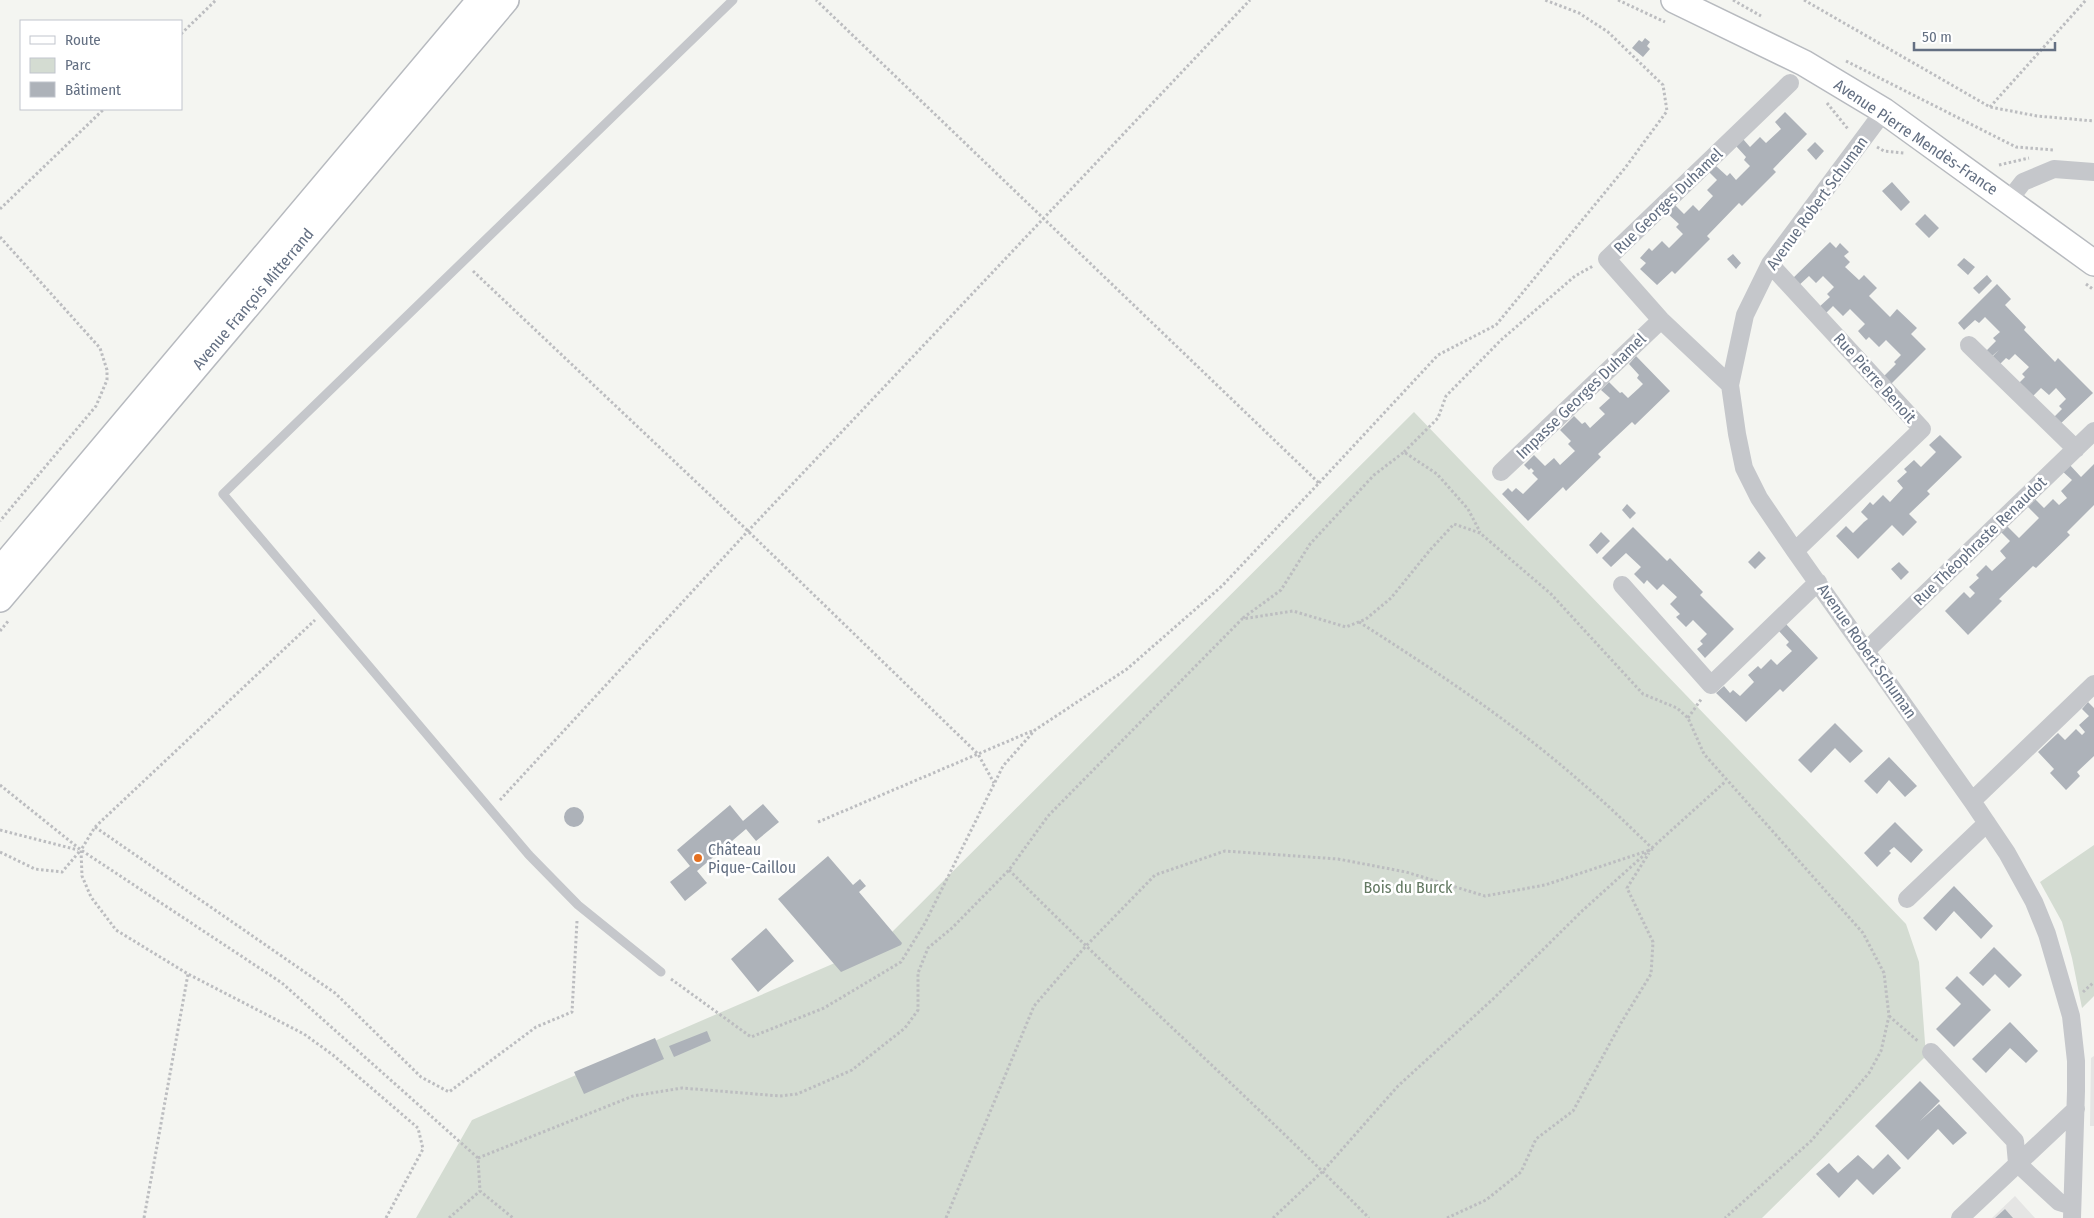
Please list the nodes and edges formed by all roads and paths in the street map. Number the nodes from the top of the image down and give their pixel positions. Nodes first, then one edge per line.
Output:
1 (216, 0) edge
2 (480, 0) edge
3 (506, 0) edge
4 (733, 0) edge
5 (816, 0) edge
6 (1250, 0) edge
7 (1546, 0) edge
8 (1618, 0) edge
9 (1734, 0) edge
10 (1804, 0) edge
11 (2086, 0) edge
12 (1671, 12) edge
13 (1767, 19) dead end
14 (182, 33) edge
15 (1844, 60) dead end
16 (1790, 83) dead end
17 (1821, 99) dead end
18 (1990, 107) junction
19 (103, 110) edge
20 (1884, 111) junction
21 (2094, 121) edge
22 (1852, 132) dead end
23 (2064, 150) dead end
24 (2094, 172) edge
25 (2009, 200) junction
26 (0, 209) edge
27 (1044, 219) junction
28 (0, 237) edge
29 (1607, 259) junction
30 (463, 262) junction
31 (2094, 263) edge
32 (1770, 264) junction
33 (1661, 320) junction
34 (1969, 345) dead end
35 (1730, 385) junction
36 (2094, 430) edge
37 (2076, 449) junction
38 (1404, 452) junction
39 (1501, 472) dead end
40 (1319, 483) junction
41 (0, 521) edge
42 (748, 531) junction
43 (1480, 533) junction
44 (1795, 552) junction
45 (0, 570) edge
46 (1818, 582) junction
47 (1622, 585) dead end
48 (0, 599) edge
49 (323, 612) junction
50 (1242, 619) junction
51 (1358, 622) junction
52 (1866, 651) junction
53 (2094, 684) edge
54 (1711, 685) junction
55 (1688, 718) junction
56 (1035, 730) junction
57 (978, 754) junction
58 (1726, 781) junction
59 (994, 783) junction
60 (0, 786) edge
61 (1972, 800) junction
62 (491, 810) junction
63 (818, 822) dead end
64 (1987, 824) junction
65 (95, 827) junction
66 (0, 830) edge
67 (1652, 849) junction
68 (81, 850) junction
69 (0, 852) edge
70 (1009, 870) junction
71 (1907, 899) dead end
72 (578, 905) junction
73 (1085, 947) junction
74 (661, 972) joint
75 (188, 974) junction
76 (1889, 1016) junction
77 (1931, 1052) joint
78 (2076, 1108) junction
79 (478, 1158) junction
80 (2018, 1163) junction
81 (1322, 1171) junction
82 (480, 1191) junction
83 (2072, 1212) edge
84 (144, 1218) edge
85 (386, 1218) edge
86 (449, 1218) edge
87 (513, 1218) edge
88 (946, 1218) edge
89 (1273, 1218) edge
90 (1369, 1218) edge
91 (1447, 1218) edge
92 (1725, 1218) edge
93 (1960, 1218) edge

1 - 14 path
2 - 45 main road, Avenue François Mitterrand
3 - 48 main road, Avenue François Mitterrand
4 - 30 lane
5 - 27 path
6 - 27 path
7 - 40 path
8 - 12 path
9 - 13 path
10 - 18 path
11 - 18 path
12 - 20 main road, Avenue Pierre Mendès-France
15 - 23 path
16 - 29 street, Rue Georges Duhamel
17 - 22 path
18 - 21 path
19 - 26 path
20 - 25 main road, Avenue Pierre Mendès-France
20 - 32 street, Avenue Robert Schuman
24 - 25 street
25 - 31 main road, Avenue Pierre Mendès-France
27 - 40 path
27 - 42 path
28 - 41 path
29 - 33 street, Rue Georges Duhamel
29 - 38 path
30 - 42 path
30 - 49 lane
32 - 35 street, Avenue Robert Schuman
32 - 44 street, Rue Pierre Benoit
33 - 35 street, Rue Georges Duhamel
33 - 39 street, Impasse Georges Duhamel
34 - 37 street
35 - 44 street, Avenue Robert Schuman
36 - 37 street, Rue Théophraste Renaudot
37 - 52 street, Rue Théophraste Renaudot
38 - 43 path
38 - 50 path
40 - 56 path
42 - 57 path
42 - 62 path
43 - 51 path
43 - 55 path
44 - 46 street, Avenue Robert Schuman
46 - 52 street, Avenue Robert Schuman
46 - 54 street
47 - 54 street
49 - 62 lane
49 - 65 path
50 - 51 path
50 - 70 path
51 - 67 path
52 - 61 street, Avenue Robert Schuman
53 - 61 street
54 - 55 path
55 - 58 path
56 - 57 path
56 - 59 path
57 - 59 path
57 - 63 path
58 - 67 path
58 - 76 path
59 - 74 path
60 - 68 path
61 - 64 street, Avenue Robert Schuman
62 - 72 lane
64 - 71 street
64 - 78 street, Avenue Robert Schuman
65 - 68 path
65 - 72 path
66 - 68 path
67 - 73 path
67 - 81 path
67 - 91 path
68 - 69 path
68 - 75 path
68 - 79 path
70 - 73 path
70 - 79 path
72 - 74 lane
73 - 81 path
73 - 88 path
75 - 84 path
75 - 85 path
76 - 77 path
76 - 92 path
77 - 80 street
78 - 80 street
78 - 83 street, Avenue Robert Schuman
79 - 82 path
80 - 83 street
80 - 93 street
81 - 89 path
81 - 90 path
82 - 86 path
82 - 87 path

